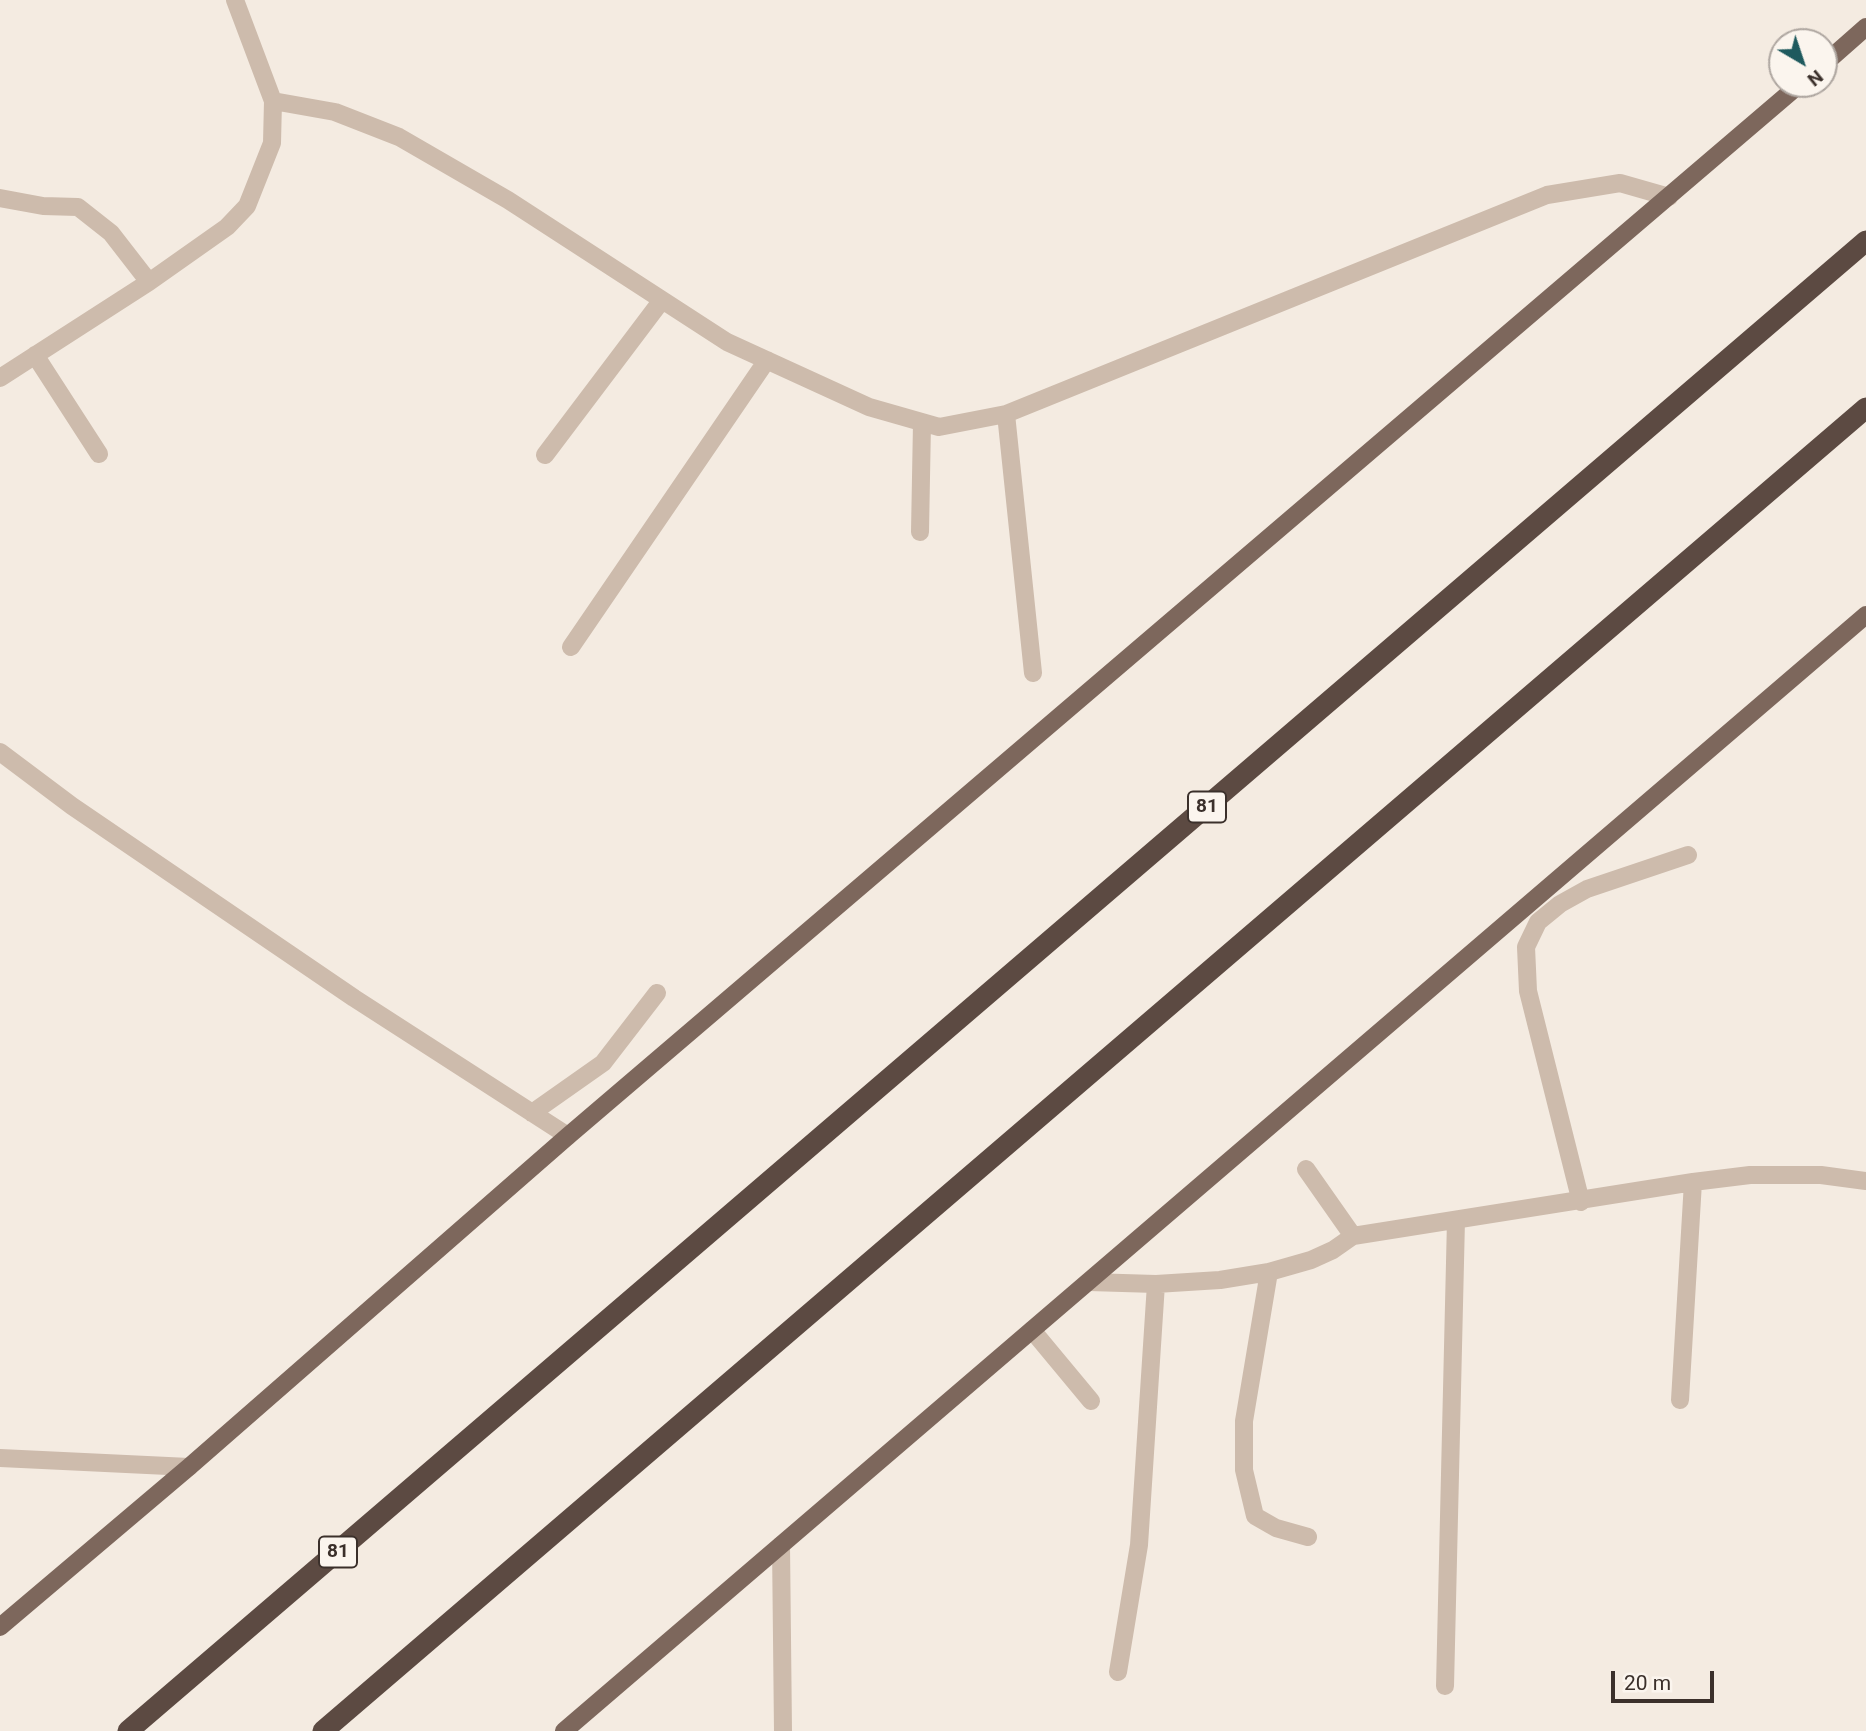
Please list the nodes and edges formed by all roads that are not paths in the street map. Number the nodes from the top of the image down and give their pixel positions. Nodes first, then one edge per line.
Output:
1 (235, 0) edge
2 (1866, 27) edge
3 (1838, 52) edge
4 (1784, 98) edge
5 (273, 101) junction
6 (1669, 197) junction
7 (0, 198) edge
8 (1866, 241) edge
9 (149, 282) junction
10 (662, 300) junction
11 (35, 355) junction
12 (767, 360) junction
13 (0, 378) edge
14 (1866, 408) edge
15 (1006, 414) junction
16 (922, 423) junction
17 (99, 454) dead end
18 (545, 455) dead end
19 (920, 532) dead end
20 (1866, 615) edge
21 (571, 647) dead end
22 (1033, 673) dead end
23 (0, 752) edge
24 (1688, 855) dead end
25 (657, 993) dead end
26 (532, 1113) junction
27 (568, 1136) junction
28 (1306, 1169) dead end
29 (1866, 1181) edge
30 (1693, 1182) junction
31 (1581, 1202) junction
32 (1456, 1220) junction
33 (1353, 1236) junction
34 (1269, 1272) junction
35 (1089, 1282) junction
36 (1156, 1284) junction
37 (1032, 1330) junction
38 (1680, 1400) dead end
39 (1091, 1401) dead end
40 (0, 1458) edge
41 (189, 1467) junction
42 (1308, 1537) dead end
43 (781, 1545) junction
44 (0, 1627) edge
45 (1118, 1672) dead end
46 (1445, 1686) dead end
47 (128, 1731) edge
48 (323, 1731) edge
49 (564, 1731) edge
50 (783, 1731) edge

1 - 5 street
2 - 3 main road
4 - 6 main road
5 - 9 street
5 - 10 street
6 - 15 street
6 - 27 main road
7 - 9 street
8 - 47 highway, 81
9 - 11 street
10 - 12 street
10 - 18 street
11 - 13 street
11 - 17 street
12 - 16 street
12 - 21 street
14 - 48 highway
15 - 16 street
15 - 22 street
16 - 19 street
20 - 35 main road
23 - 26 street
24 - 31 street
25 - 26 street
26 - 27 street
27 - 41 main road
28 - 33 street
29 - 30 street
30 - 31 street
30 - 38 street
31 - 32 street
32 - 33 street
32 - 46 street
33 - 34 street
34 - 36 street
34 - 42 street
35 - 36 street
35 - 37 main road
36 - 45 street
37 - 39 street
37 - 43 main road
40 - 41 street
41 - 44 main road
43 - 49 main road
43 - 50 street

